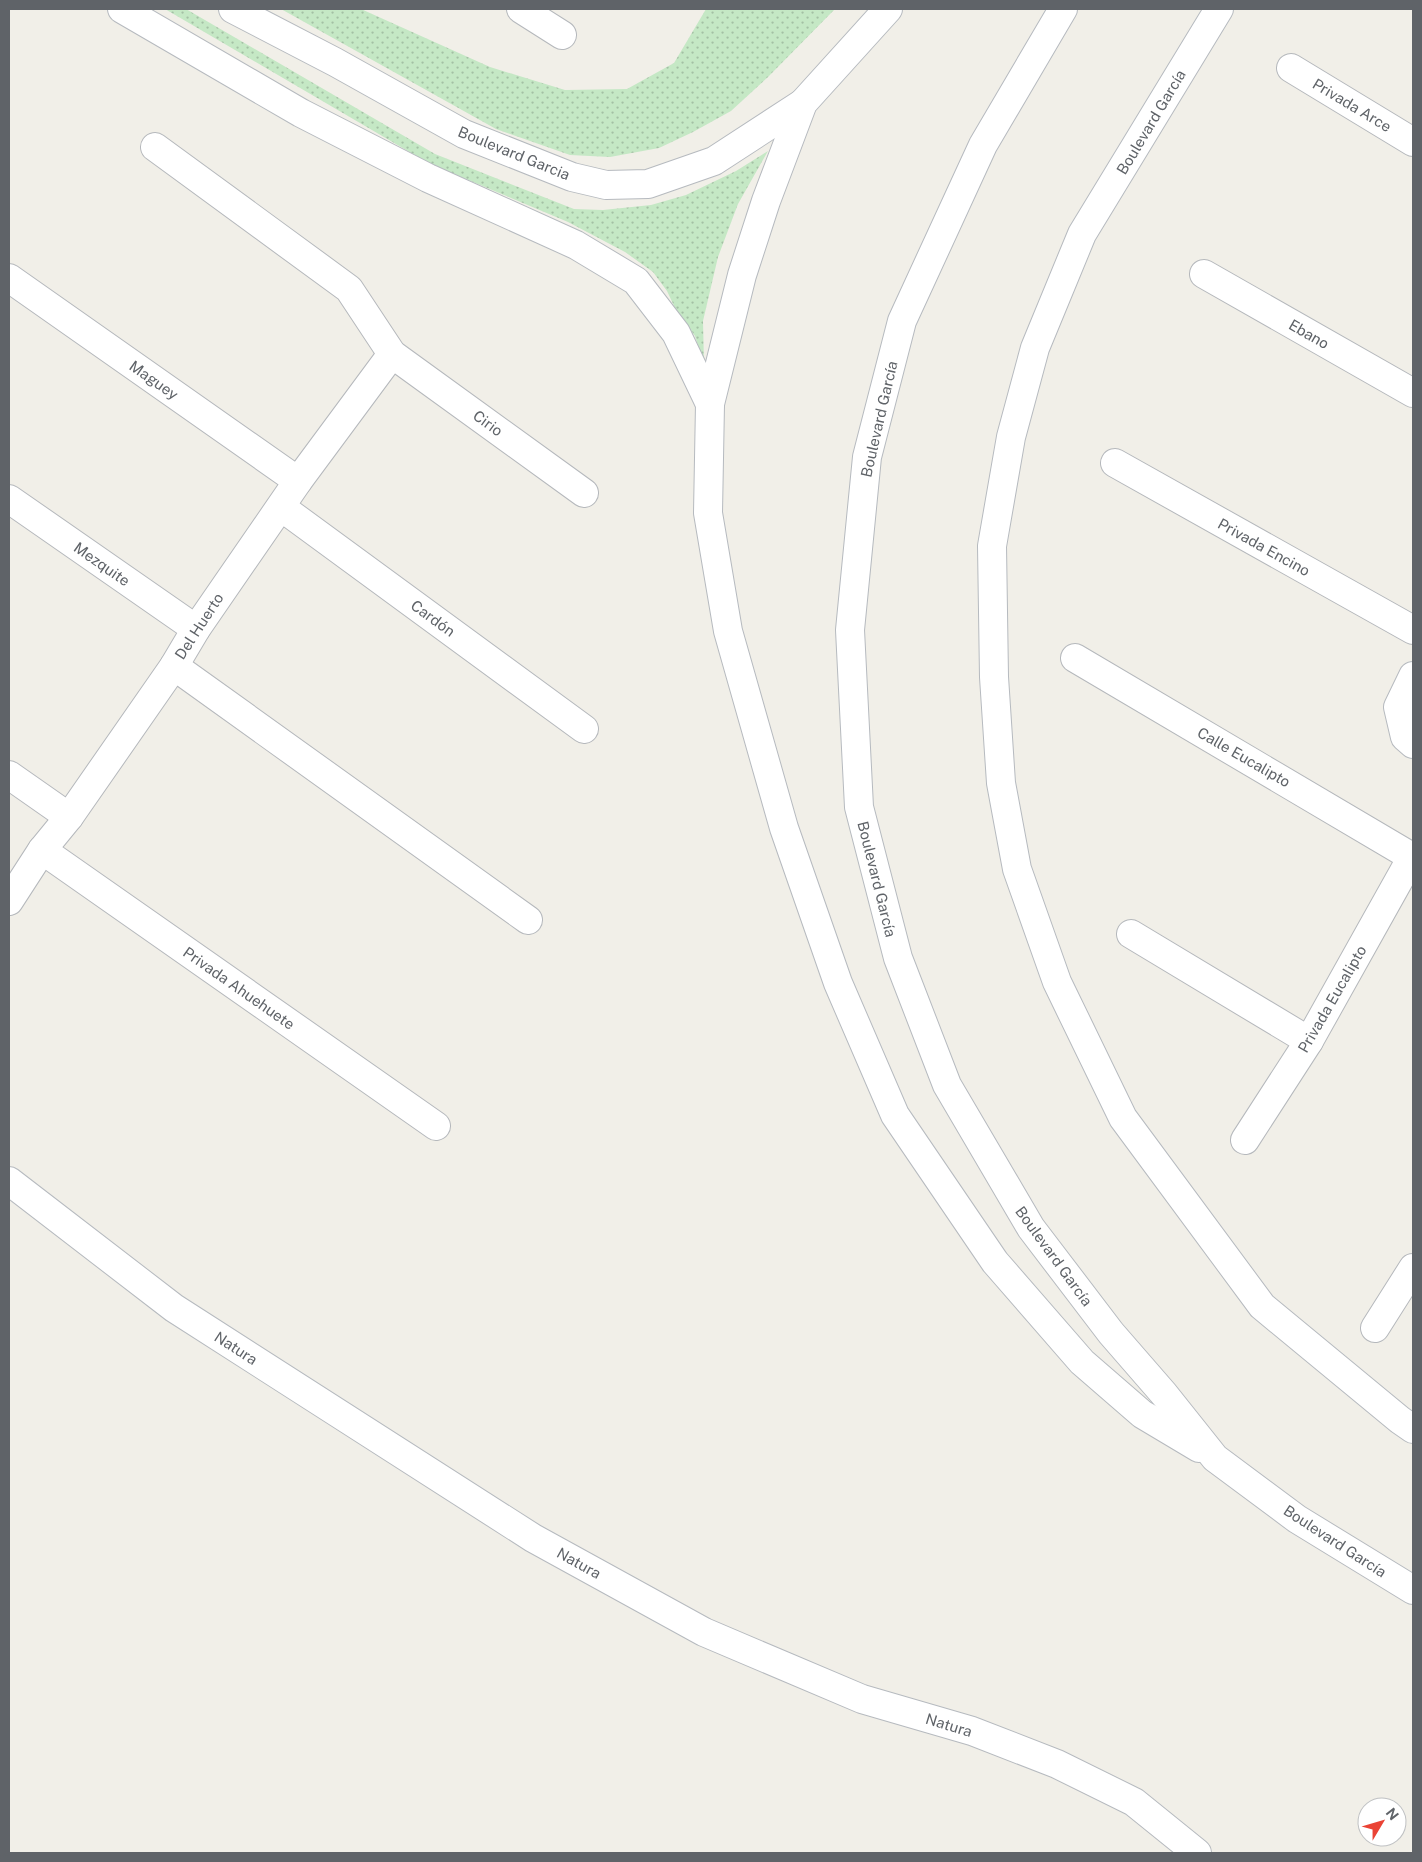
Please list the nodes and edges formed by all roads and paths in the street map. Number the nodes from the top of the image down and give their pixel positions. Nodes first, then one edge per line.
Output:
1 (122, 9) edge
2 (232, 9) edge
3 (521, 9) edge
4 (888, 9) edge
5 (1063, 9) edge
6 (1220, 9) edge
7 (562, 35) dead end
8 (1291, 68) dead end
9 (803, 103) junction
10 (1413, 142) edge
11 (154, 147) dead end
12 (1204, 274) dead end
13 (9, 278) edge
14 (392, 354) junction
15 (1413, 393) edge
16 (710, 404) junction
17 (1115, 463) dead end
18 (298, 482) junction
19 (584, 493) dead end
20 (9, 498) edge
21 (281, 507) junction
22 (196, 628) junction
23 (1413, 630) edge
24 (1075, 658) dead end
25 (174, 666) junction
26 (1413, 676) edge
27 (584, 729) dead end
28 (1413, 744) edge
29 (9, 775) edge
30 (69, 817) junction
31 (42, 850) junction
32 (1413, 856) edge
33 (9, 901) edge
34 (528, 920) dead end
35 (1131, 934) dead end
36 (1309, 1041) junction
37 (436, 1126) dead end
38 (1244, 1140) dead end
39 (9, 1181) edge
40 (1413, 1268) edge
41 (1375, 1328) dead end
42 (1413, 1428) edge
43 (1215, 1458) junction
44 (1413, 1590) edge
45 (1197, 1853) edge

1 - 16 street
2 - 9 street, Boulevard Garcia
3 - 7 street
4 - 9 street
5 - 43 street, Boulevard García
6 - 42 street, Boulevard García
8 - 10 street, Privada Arce
9 - 16 street
11 - 14 street
12 - 15 street, Ebano
13 - 18 street, Maguey
14 - 18 street, Del Huerto
14 - 19 street, Cirio
16 - 43 street
17 - 23 street, Privada Encino
18 - 21 street, Del Huerto
20 - 22 street, Mezquite
21 - 22 street, Del Huerto
21 - 27 street, Cardón
22 - 25 street, Del Huerto
24 - 32 street, Calle Eucalipto
25 - 30 street, Del Huerto
25 - 34 street
26 - 28 street
29 - 30 street
30 - 31 street, Del Huerto
31 - 33 street, Del Huerto
31 - 37 street, Privada Ahuehuete
32 - 36 street, Privada Eucalipto
35 - 36 street
36 - 38 street, Privada Eucalipto
39 - 45 street, Natura
40 - 41 street
43 - 44 street, Boulevard García

